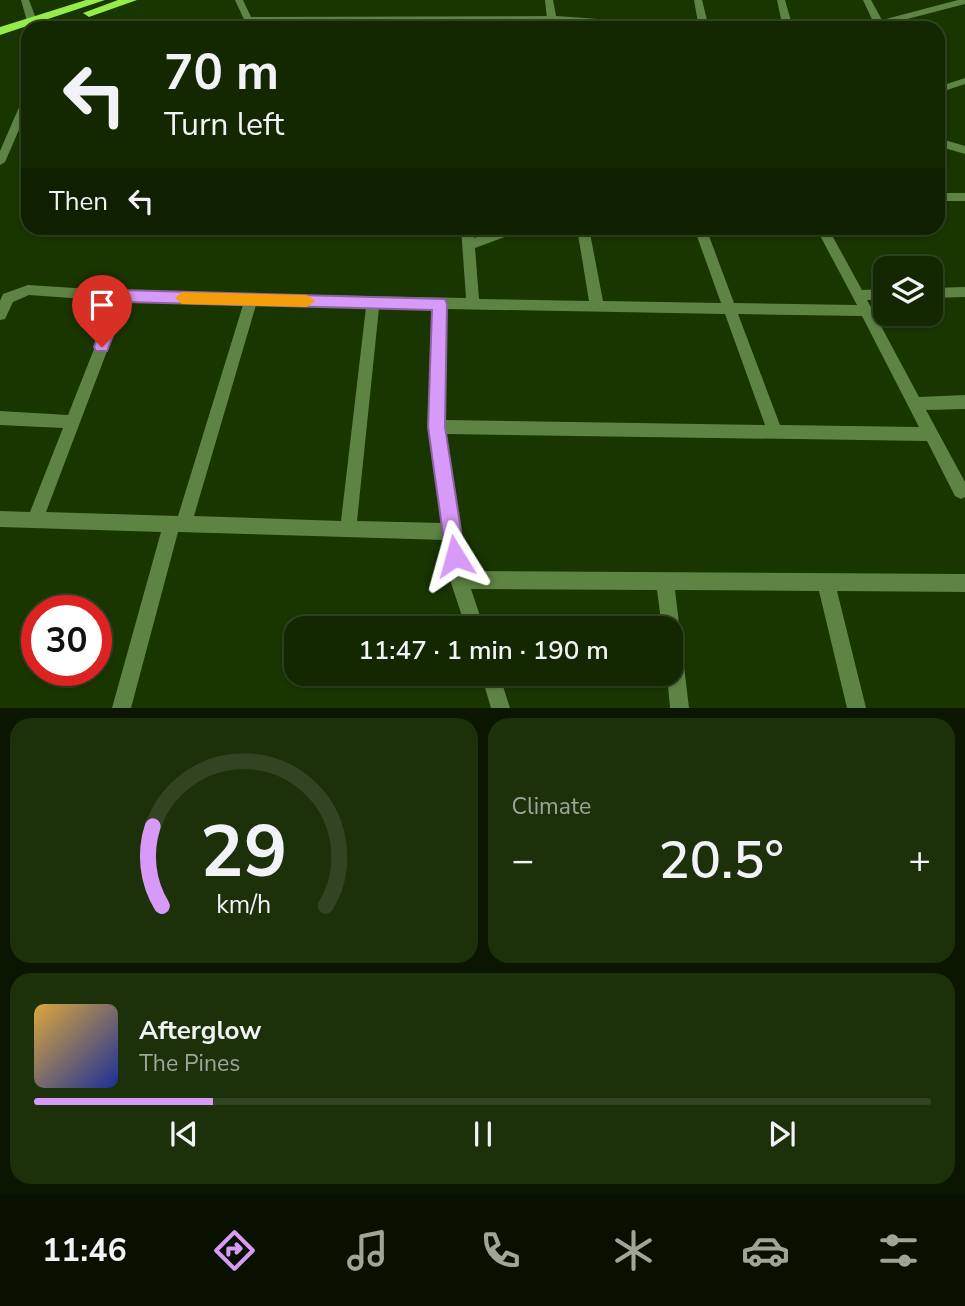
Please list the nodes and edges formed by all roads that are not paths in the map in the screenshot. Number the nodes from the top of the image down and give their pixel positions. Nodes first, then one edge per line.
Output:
1 (25, 0) edge
2 (99, 0) edge
3 (131, 0) edge
4 (239, 0) edge
5 (549, 0) edge
6 (698, 0) edge
7 (781, 0) edge
8 (867, 0) edge
9 (965, 1) edge
10 (83, 2) edge
11 (248, 19) joint
12 (32, 21) edge
13 (46, 21) edge
14 (71, 21) edge
15 (400, 21) edge
16 (552, 21) edge
17 (702, 21) edge
18 (786, 21) edge
19 (878, 21) edge
20 (897, 21) edge
21 (21, 29) edge
22 (0, 31) edge
23 (21, 32) edge
24 (0, 41) edge
25 (965, 81) edge
26 (945, 88) edge
27 (21, 114) edge
28 (945, 144) edge
29 (965, 150) edge
30 (0, 162) edge
31 (945, 197) edge
32 (965, 197) edge
33 (468, 235) edge
34 (497, 235) edge
35 (584, 235) edge
36 (702, 235) edge
37 (826, 235) edge
38 (469, 245) junction
39 (965, 292) edge
40 (943, 293) edge
41 (873, 294) edge
42 (858, 295) junction
43 (121, 296) junction
44 (251, 300) junction
45 (373, 303) junction
46 (439, 304) junction
47 (473, 304) junction
48 (597, 306) junction
49 (728, 308) junction
50 (867, 311) junction
51 (0, 315) edge
52 (965, 402) edge
53 (915, 404) junction
54 (0, 418) edge
55 (73, 422) junction
56 (436, 427) junction
57 (775, 432) junction
58 (932, 434) junction
59 (964, 494) edge
60 (0, 519) edge
61 (35, 520) junction
62 (178, 523) junction
63 (348, 529) junction
64 (452, 532) junction
65 (459, 580) junction
66 (665, 581) junction
67 (826, 582) junction
68 (965, 583) edge
69 (471, 616) edge
70 (494, 686) edge
71 (121, 708) edge
72 (501, 708) edge
73 (680, 708) edge
74 (857, 708) edge

1 - 12 street
2 - 10 highway
3 - 14 highway
4 - 11 lane
5 - 16 street
6 - 17 street
7 - 18 street
8 - 19 street
9 - 20 street
10 - 13 highway
11 - 15 lane
21 - 22 highway
23 - 24 highway
25 - 26 street
27 - 30 lane
28 - 29 street
31 - 32 street
33 - 38 street
34 - 38 street
35 - 48 street
36 - 49 street
37 - 42 street
38 - 47 street
39 - 40 street
41 - 42 street
42 - 50 street
43 - 44 street
43 - 51 street
43 - 55 street
44 - 45 street
44 - 62 street
45 - 46 street
45 - 63 street
46 - 47 street
46 - 56 street
47 - 48 street
48 - 49 street
49 - 50 street
49 - 57 street
50 - 53 street
52 - 53 street
53 - 58 street
54 - 55 street
55 - 61 street
56 - 57 street
56 - 64 street
57 - 58 street
58 - 59 street
60 - 61 street
61 - 62 street
62 - 63 street
62 - 71 street
63 - 64 street
64 - 65 street
65 - 66 street
65 - 69 street
66 - 67 street
66 - 73 street
67 - 68 street
67 - 74 street
70 - 72 street

